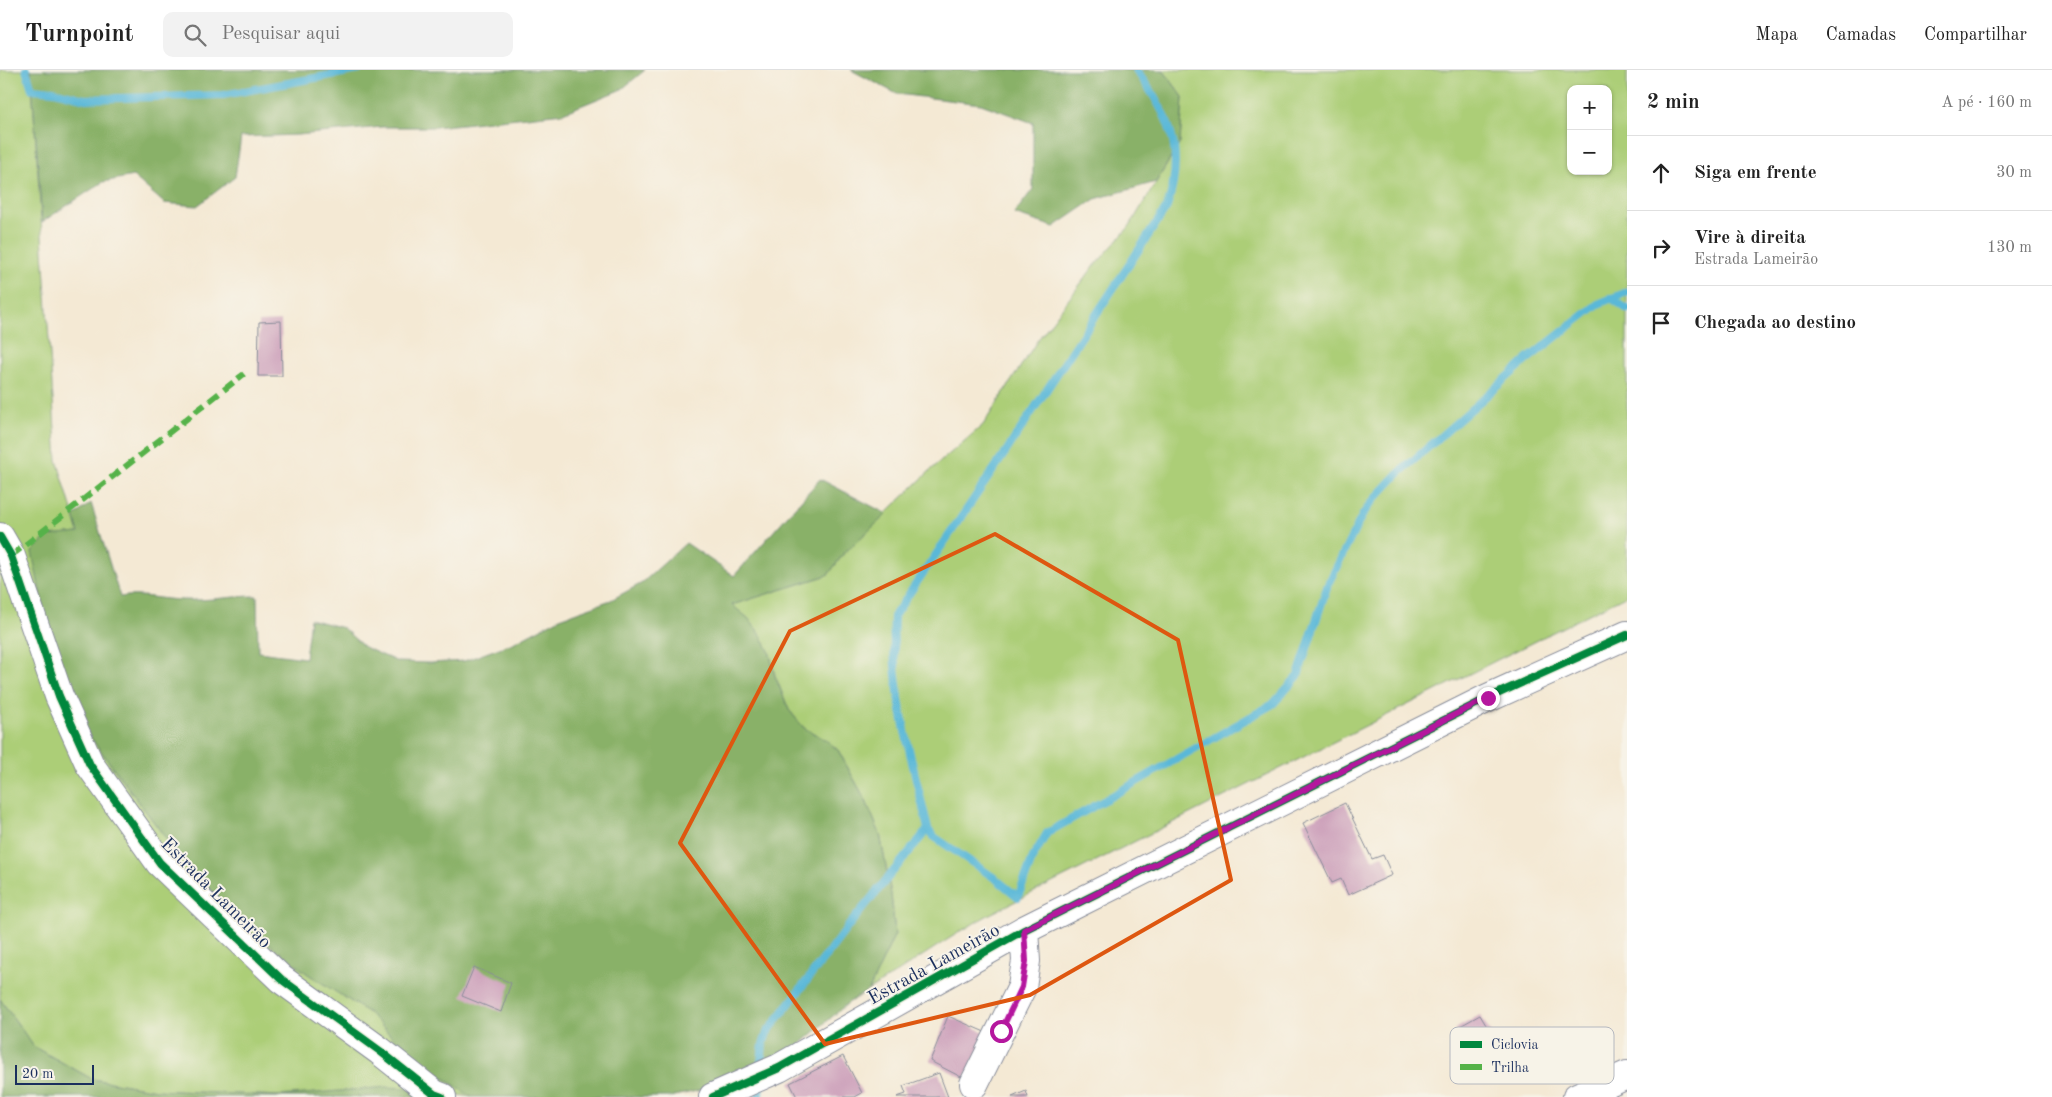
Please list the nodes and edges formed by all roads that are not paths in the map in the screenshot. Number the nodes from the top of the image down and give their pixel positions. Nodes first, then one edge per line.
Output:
1 (0, 537) edge
2 (1627, 634) edge
3 (1024, 930) junction
4 (974, 1084) dead end
5 (1614, 1086) edge
6 (442, 1097) edge
7 (713, 1097) edge
8 (1577, 1097) edge

1 - 6 street, Estrada Lameirão
2 - 3 street, Estrada Lameirão
3 - 4 street
3 - 7 street, Estrada Lameirão
5 - 8 street

